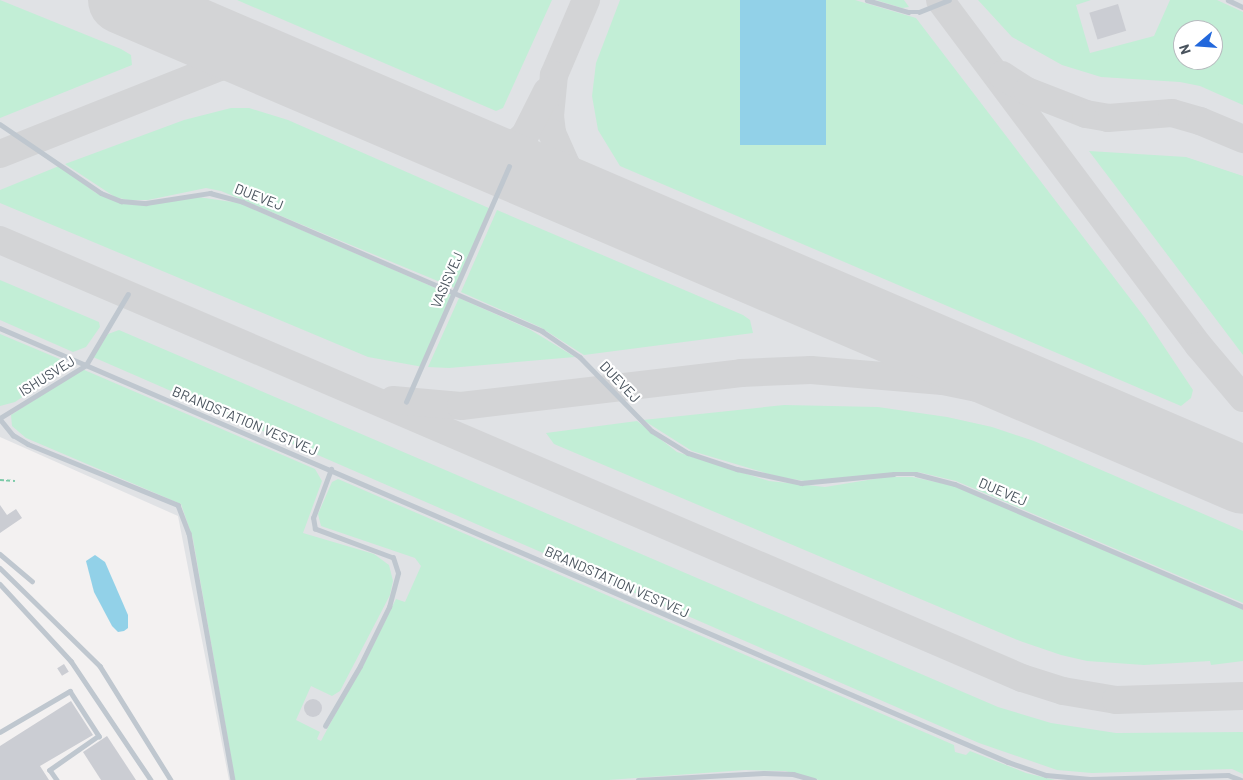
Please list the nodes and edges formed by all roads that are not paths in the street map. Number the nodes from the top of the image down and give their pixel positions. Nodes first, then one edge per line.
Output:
1 (867, 0) edge
2 (949, 0) edge
3 (1228, 0) edge
4 (1243, 7) edge
5 (0, 124) edge
6 (509, 166) dead end
7 (454, 292) junction
8 (128, 294) dead end
9 (0, 328) edge
10 (86, 365) junction
11 (406, 402) dead end
12 (0, 418) edge
13 (331, 469) junction
14 (0, 554) edge
15 (0, 568) edge
16 (32, 582) dead end
17 (0, 584) edge
18 (1243, 606) edge
19 (325, 726) dead end
20 (0, 732) edge
21 (1151, 779) edge
22 (57, 780) edge
23 (151, 780) edge
24 (171, 780) edge
25 (233, 780) edge
26 (638, 780) edge
27 (814, 780) edge
28 (1241, 780) edge

1 - 2 lane
3 - 4 lane
5 - 7 lane, DUEVEJ
6 - 7 lane, VASISVEJ
7 - 11 lane, VASISVEJ
7 - 18 lane, DUEVEJ
8 - 10 lane, ISHUSVEJ
9 - 10 lane, BRANDSTATION VESTVEJ
10 - 12 lane, ISHUSVEJ
10 - 13 lane, BRANDSTATION VESTVEJ
12 - 25 lane
13 - 19 lane
13 - 21 lane, BRANDSTATION VESTVEJ
14 - 16 lane
15 - 24 lane
17 - 23 lane
20 - 22 lane
21 - 28 lane, BRANDSTATION VESTVEJ
26 - 27 lane

